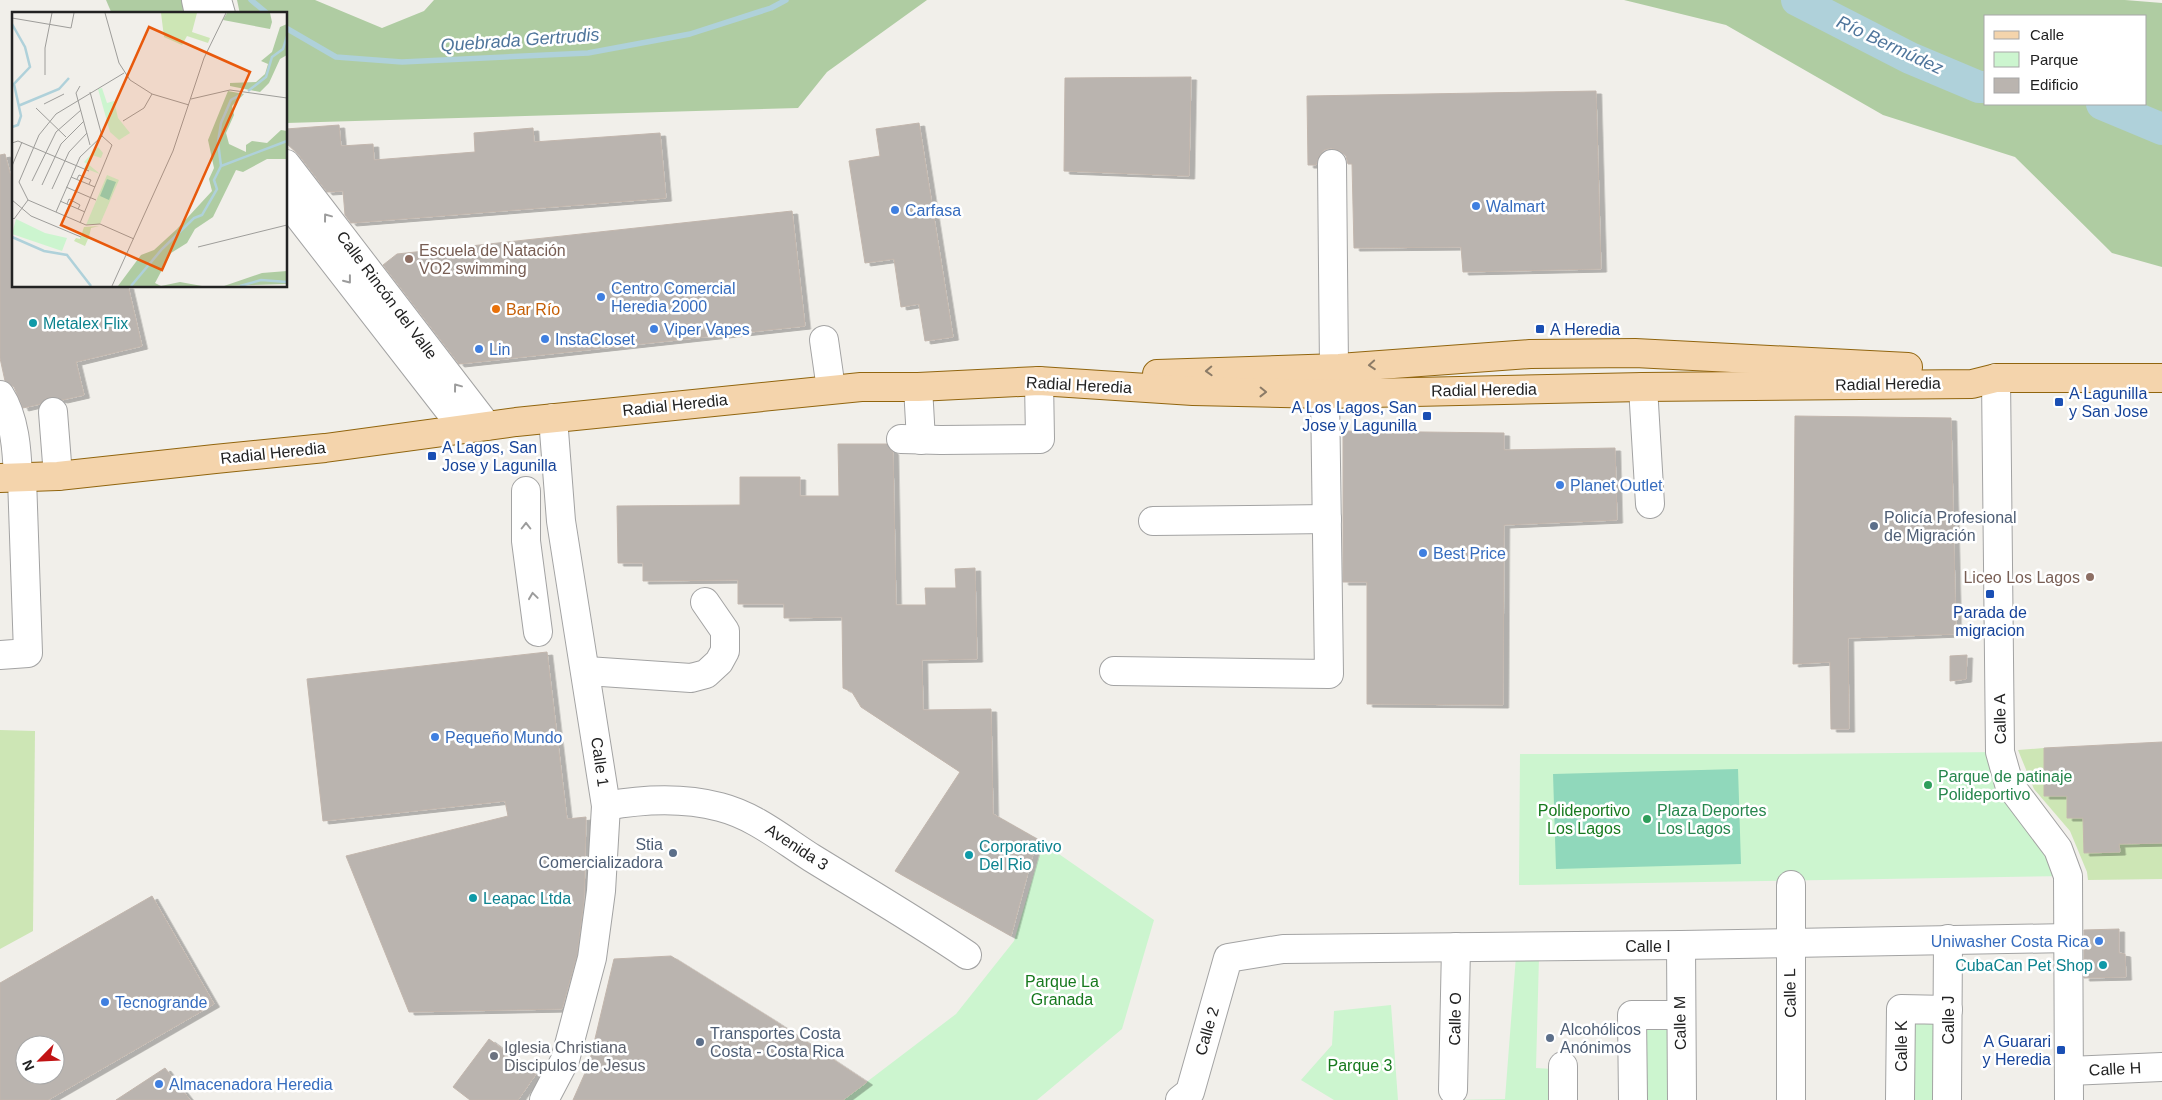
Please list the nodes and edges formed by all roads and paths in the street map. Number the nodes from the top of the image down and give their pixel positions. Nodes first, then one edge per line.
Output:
1 (1332, 164) dead end
2 (288, 167) edge
3 (288, 202) edge
4 (824, 340) dead end
5 (1635, 353) junction
6 (1334, 368) junction
7 (1996, 378) junction
8 (2162, 378) edge
9 (1040, 381) junction
10 (1950, 384) junction
11 (918, 386) junction
12 (1643, 387) junction
13 (831, 389) junction
14 (1325, 394) junction
15 (0, 396) edge
16 (52, 412) dead end
17 (552, 418) junction
18 (475, 427) junction
19 (58, 476) junction
20 (13, 478) edge
21 (526, 491) dead end
22 (1650, 504) dead end
23 (1327, 518) junction
24 (1154, 521) dead end
25 (567, 556) junction
26 (529, 560) junction
27 (705, 602) dead end
28 (538, 632) dead end
29 (0, 655) edge
30 (586, 671) junction
31 (1114, 671) dead end
32 (606, 806) junction
33 (1791, 886) dead end
34 (2068, 938) junction
35 (1948, 939) junction
36 (1790, 942) junction
37 (1680, 946) junction
38 (1456, 947) junction
39 (967, 956) dead end
40 (1228, 958) joint
41 (1948, 1010) junction
42 (1680, 1015) junction
43 (1563, 1066) dead end
44 (2162, 1067) edge
45 (2069, 1071) junction
46 (1454, 1090) dead end
47 (1192, 1097) edge
48 (544, 1100) edge
49 (1563, 1100) edge
50 (1633, 1100) edge
51 (1682, 1100) edge
52 (1791, 1100) edge
53 (1900, 1100) edge
54 (1947, 1100) edge
55 (2069, 1100) edge

1 - 6 street
18 -> 2 street, Calle Rincón del Valle
3 -> 18 street, Calle Rincón del Valle
4 - 13 street
5 -> 6 main road
5 - 7 main road
5 - 10 main road
5 - 14 main road
6 -> 9 main road
7 - 8 main road, Radial Heredia
7 - 10 main road, Radial Heredia
7 - 34 street, Calle A
9 - 11 main road, Radial Heredia
9 - 11 street
9 -> 14 main road, Radial Heredia
10 - 12 main road, Radial Heredia
11 - 13 main road, Radial Heredia
12 - 14 main road, Radial Heredia
12 - 22 street
13 - 17 main road, Radial Heredia
14 - 23 street
15 - 20 street
16 - 19 street
17 - 18 main road, Radial Heredia
17 - 25 street, Calle 1
18 - 19 main road, Radial Heredia
19 - 20 main road, Radial Heredia
20 - 29 street
26 -> 21 street
23 - 24 street
23 - 31 street
25 - 26 street
25 - 30 street, Calle 1
28 -> 26 street
27 - 30 street
30 - 32 street, Calle 1
32 - 39 street, Avenida 3
32 - 48 street, Calle 1
33 - 36 street, Calle L
34 - 35 street, Calle I
34 - 45 street, Calle A
35 - 36 street, Calle I
35 - 41 street, Calle J
36 - 37 street, Calle I
36 - 52 street, Calle L
37 - 38 street, Calle I
37 - 42 street, Calle M
38 - 40 street, Calle I
38 - 46 street, Calle O
40 - 47 street, Calle 2
41 - 53 street, Calle K
41 - 54 street, Calle J
42 - 50 street
42 - 51 street, Calle M
43 - 49 street
44 - 45 street, Calle H
45 - 55 street, Calle A

